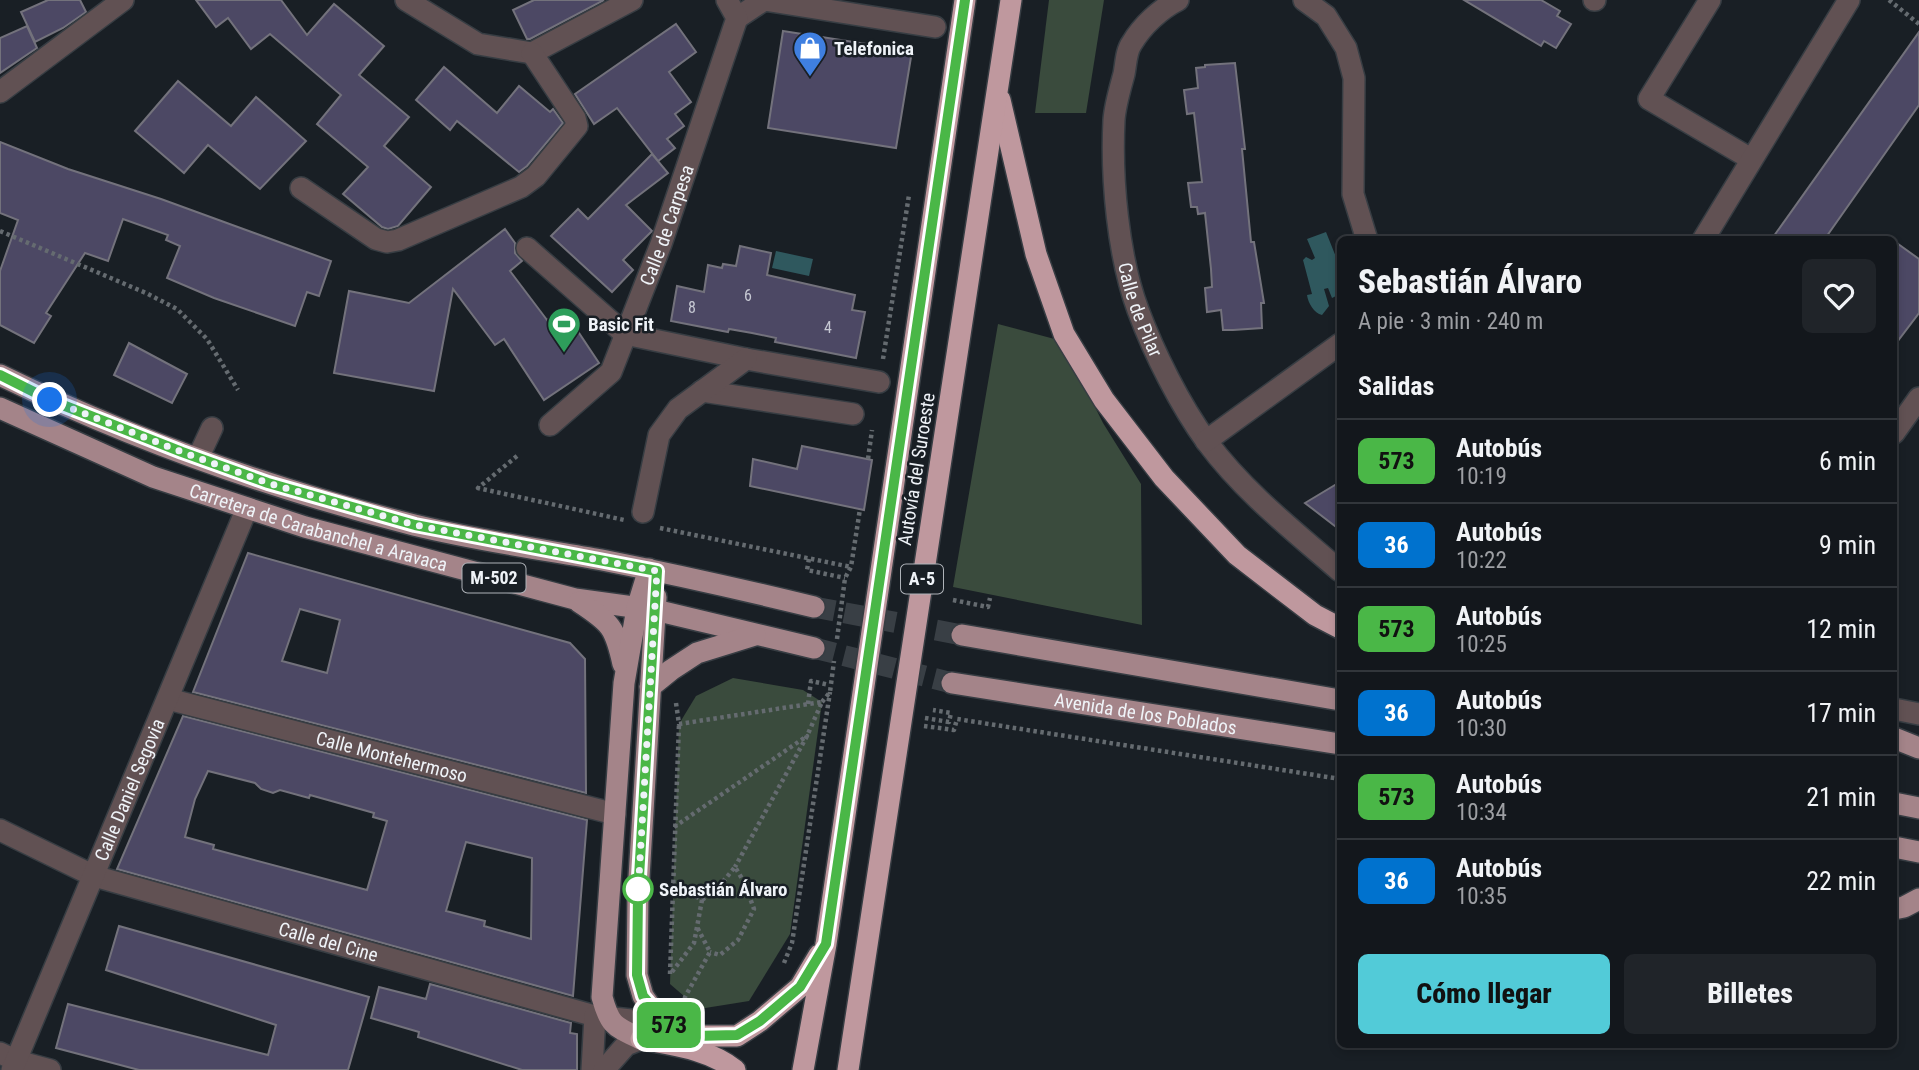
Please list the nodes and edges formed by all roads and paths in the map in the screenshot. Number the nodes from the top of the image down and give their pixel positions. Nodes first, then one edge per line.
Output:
1 (123, 0) edge
2 (406, 0) edge
3 (632, 0) edge
4 (965, 0) edge
5 (1011, 0) edge
6 (1178, 0) edge
7 (1304, 0) edge
8 (1710, 0) edge
9 (1849, 0) edge
10 (1889, 0) edge
11 (732, 9) edge
12 (1919, 24) edge
13 (935, 27) dead end
14 (532, 52) junction
15 (998, 87) junction
16 (0, 92) edge
17 (1751, 159) junction
18 (301, 188) dead end
19 (910, 188) dead end
20 (0, 231) edge
21 (1366, 236) edge
22 (1705, 236) edge
23 (527, 248) dead end
24 (625, 334) junction
25 (1337, 346) edge
26 (746, 359) junction
27 (0, 375) edge
28 (879, 382) joint
29 (238, 390) dead end
30 (702, 391) junction
31 (1919, 398) edge
32 (0, 408) edge
33 (863, 417) joint
34 (550, 425) dead end
35 (212, 428) dead end
36 (1897, 429) edge
37 (1206, 441) junction
38 (198, 458) junction
39 (868, 459) dead end
40 (247, 508) junction
41 (860, 509) dead end
42 (643, 512) dead end
43 (809, 559) dead end
44 (1337, 568) edge
45 (653, 570) junction
46 (845, 578) junction
47 (990, 598) dead end
48 (575, 599) junction
49 (953, 600) dead end
50 (814, 607) tunnel mouth
51 (646, 609) junction
52 (1337, 626) edge
53 (757, 635) junction
54 (962, 635) tunnel mouth
55 (837, 641) dead end
56 (814, 648) tunnel mouth
57 (835, 654) dead end
58 (625, 676) junction
59 (952, 683) tunnel mouth
60 (829, 685) dead end
61 (650, 687) junction
62 (830, 692) junction
63 (675, 698) dead end
64 (168, 699) junction
65 (1337, 699) edge
66 (822, 702) junction
67 (808, 704) junction
68 (933, 710) dead end
69 (1897, 710) edge
70 (1919, 714) edge
71 (925, 718) dead end
72 (679, 724) junction
73 (807, 736) junction
74 (1897, 739) edge
75 (1337, 744) edge
76 (1919, 748) edge
77 (1897, 804) edge
78 (1919, 808) edge
79 (615, 814) junction
80 (674, 827) junction
81 (0, 830) edge
82 (1897, 848) edge
83 (1919, 852) edge
84 (734, 867) junction
85 (94, 876) junction
86 (673, 882) junction
87 (1919, 898) edge
88 (702, 900) junction
89 (1897, 908) edge
90 (696, 927) junction
91 (826, 944) junction
92 (710, 952) junction
93 (780, 972) dead end
94 (662, 974) dead end
95 (670, 974) junction
96 (643, 996) junction
97 (672, 1015) junction
98 (601, 1018) junction
99 (635, 1035) junction
100 (10, 1061) edge
101 (50, 1070) edge
102 (592, 1070) edge
103 (604, 1070) edge
104 (735, 1070) edge
105 (803, 1070) edge
106 (848, 1070) edge

1 - 16 street
2 - 14 street
3 - 14 street
4 - 91 highway, Autovía del Suroeste / A-5
5 - 15 highway, Autovía del Suroeste / A-5
6 - 37 street, Calle de Pilar
7 - 21 street
8 - 17 street
9 - 17 street
10 - 12 path
11 - 13 street
11 - 24 street, Calle de Carpesa
14 - 18 street
15 - 52 highway
15 - 106 highway, Autovía del Suroeste / A-5
17 - 22 street
19 - 28 path
20 - 29 path
23 - 24 street
24 - 26 street
24 - 34 street, Calle de Carpesa
25 - 37 street
26 - 28 street
26 - 30 street
27 - 38 main road, Carretera de Carabanchel a Aravaca
30 - 33 street
30 - 42 street
31 - 36 street
32 - 40 main road, Carretera de Carabanchel a Aravaca / M-502
33 - 39 path
35 - 38 street
37 - 44 street, Calle de Pilar
38 - 45 main road, Carretera de Carabanchel a Aravaca
40 - 48 main road, Carretera de Carabanchel a Aravaca / M-502
40 - 64 street, Calle Daniel Segovia
41 - 46 path
43 - 46 path
45 - 50 main road
45 - 51 main road
46 - 55 path
47 - 49 path
48 - 51 main road, Carretera de Carabanchel a Aravaca / M-502
48 - 58 main road
51 - 53 main road, Carretera de Carabanchel a Aravaca / M-502
51 - 58 main road
51 - 61 main road
53 - 56 main road, Carretera de Carabanchel a Aravaca / M-502
53 - 61 main road
54 - 65 main road
57 - 62 path
58 - 79 main road
59 - 75 main road, Avenida de los Poblados
60 - 67 path
61 - 96 main road
62 - 66 path
62 - 93 path
63 - 72 path
64 - 79 street, Calle Montehermoso
64 - 85 street, Calle Daniel Segovia
66 - 67 path
66 - 73 path
67 - 72 path
68 - 71 path
69 - 70 street
72 - 80 path
73 - 80 path
73 - 84 path
74 - 76 main road
77 - 78 main road
79 - 98 main road
80 - 86 path
81 - 85 street, Calle del Cine
82 - 83 main road
84 - 88 path
84 - 92 path
85 - 98 street, Calle del Cine
85 - 100 street, Calle Daniel Segovia
86 - 88 path
86 - 95 path
87 - 89 main road
88 - 90 path
90 - 92 path
90 - 95 path
91 - 97 highway
91 - 105 highway, Autovía del Suroeste / A-5
92 - 97 path
94 - 95 path
96 - 97 main road
96 - 99 street
97 - 99 street
98 - 99 main road
98 - 102 street
99 - 103 street
99 - 104 highway
100 - 101 street

